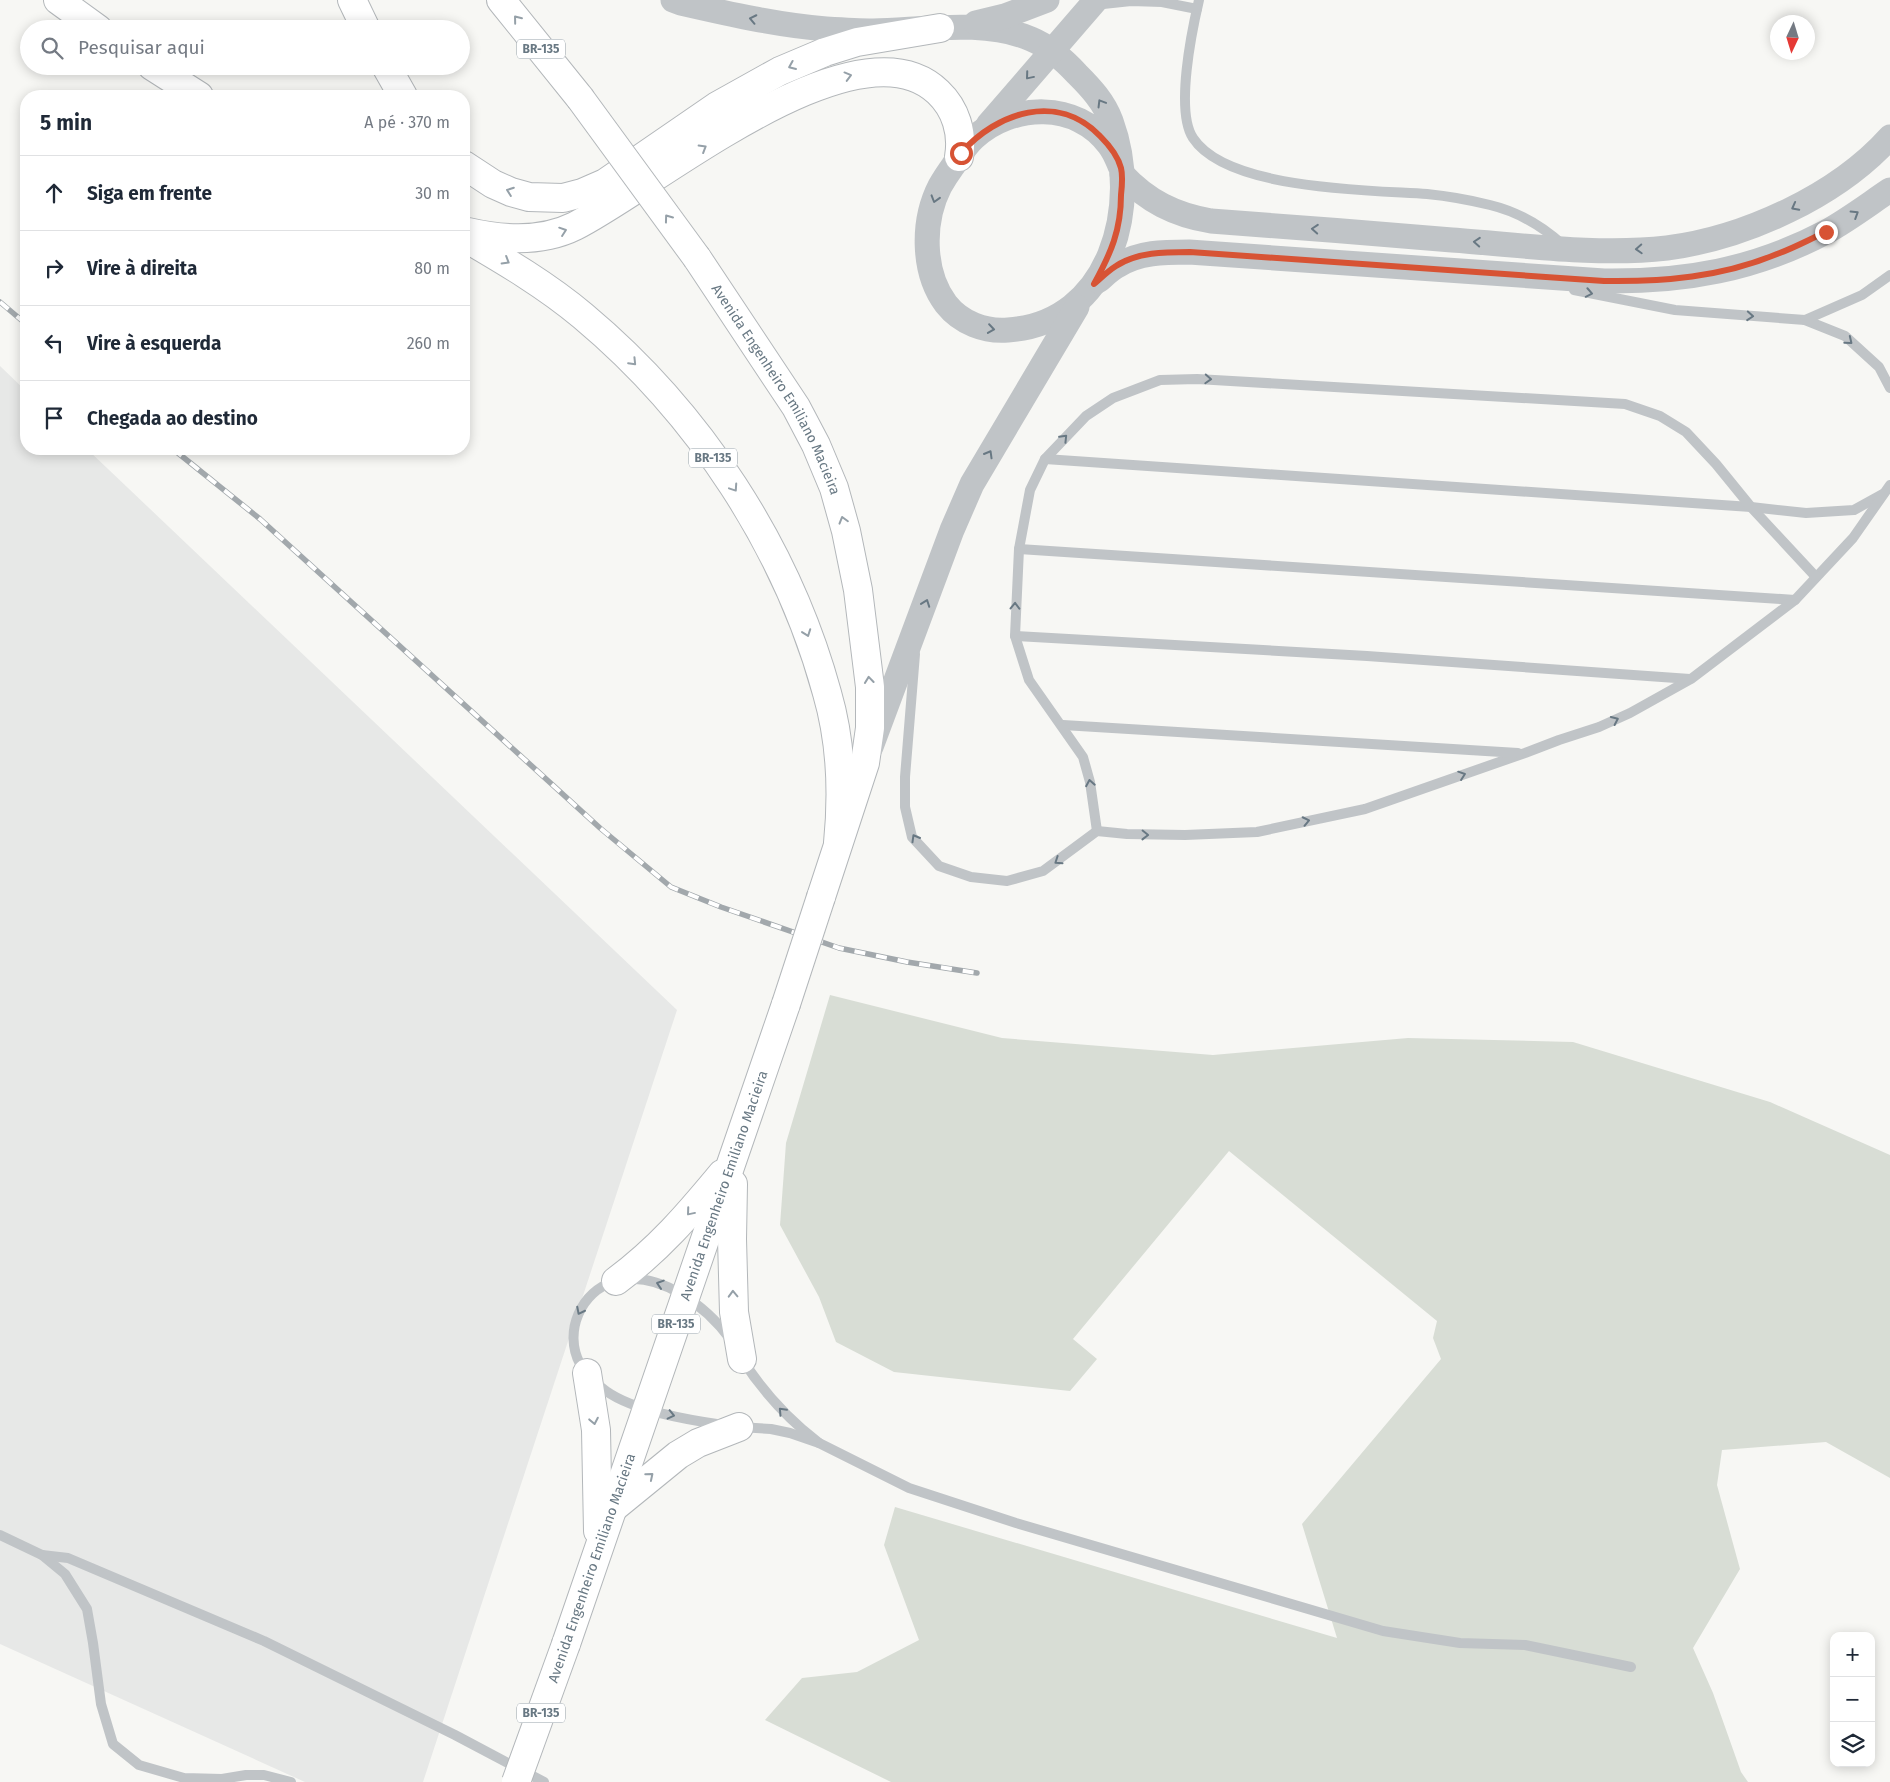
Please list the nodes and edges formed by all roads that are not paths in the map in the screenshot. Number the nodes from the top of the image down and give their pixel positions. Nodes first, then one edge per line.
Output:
1 (58, 0) edge
2 (352, 0) edge
3 (501, 0) edge
4 (672, 0) edge
5 (1047, 0) edge
6 (1094, 2) edge
7 (1198, 5) edge
8 (86, 20) edge
9 (362, 20) edge
10 (940, 28) junction
11 (1051, 50) junction
12 (166, 75) edge
13 (391, 75) edge
14 (190, 90) edge
15 (400, 90) edge
16 (982, 132) junction
17 (1890, 138) edge
18 (959, 157) junction
19 (470, 168) edge
20 (1121, 170) junction
21 (1890, 190) edge
22 (470, 232) edge
23 (470, 240) edge
24 (1567, 249) junction
25 (1490, 273) junction
26 (1890, 275) edge
27 (1088, 292) junction
28 (1805, 320) junction
29 (1890, 388) edge
30 (1045, 459) junction
31 (1888, 489) edge
32 (1751, 507) junction
33 (1019, 549) junction
34 (1816, 577) junction
35 (1795, 600) junction
36 (917, 628) junction
37 (1015, 636) junction
38 (1691, 679) junction
39 (1063, 725) junction
40 (1524, 754) junction
41 (865, 763) junction
42 (1096, 831) junction
43 (838, 843) junction
44 (732, 1161) junction
45 (616, 1281) junction
46 (686, 1297) junction
47 (742, 1359) junction
48 (587, 1373) junction
49 (647, 1409) junction
50 (739, 1428) junction
51 (819, 1443) junction
52 (613, 1508) junction
53 (0, 1535) edge
54 (598, 1550) junction
55 (42, 1555) junction
56 (1631, 1667) dead end
57 (291, 1782) edge
58 (516, 1782) edge
59 (544, 1782) edge

1 - 8 highway
2 - 9 highway
41 -> 3 highway, Avenida Engenheiro Emiliano Macieira / BR-135, bridge
10 -> 4 street
5 - 10 street
6 - 7 lane
6 - 11 street
7 - 24 lane
10 - 11 street
10 -> 19 highway
11 -> 16 street
20 -> 11 street
12 - 14 highway
13 - 15 highway
16 - 18 street
16 - 20 street
17 -> 24 street
22 -> 18 highway
18 -> 27 street
24 -> 20 street
20 - 27 street
25 -> 21 street
23 -> 43 highway, Avenida Engenheiro Emiliano Macieira / BR-135
25 - 27 street
25 -> 28 lane
26 - 28 lane
36 -> 27 street
28 -> 29 lane
30 - 32 lane
30 -> 32 lane
30 - 33 lane
31 - 32 lane
31 - 34 lane
32 - 34 lane
33 - 35 lane
37 -> 33 lane
34 - 35 lane
35 - 38 lane
36 - 41 street
42 -> 36 lane
37 - 38 lane
37 - 39 lane
40 -> 38 lane
39 - 40 lane
42 -> 39 lane
42 -> 40 lane
41 - 43 highway, Avenida Engenheiro Emiliano Macieira / BR-135
43 - 44 highway, Avenida Engenheiro Emiliano Macieira / BR-135, bridge
44 -> 45 highway
44 - 46 highway, Avenida Engenheiro Emiliano Macieira / BR-135
47 -> 44 highway
46 -> 45 lane
45 -> 48 lane
46 - 47 lane
46 - 49 highway, Avenida Engenheiro Emiliano Macieira / BR-135
51 -> 47 lane
48 - 49 lane
48 -> 54 highway
49 -> 50 lane
49 - 52 highway, Avenida Engenheiro Emiliano Macieira / BR-135
50 - 51 lane
52 -> 50 highway
51 - 56 lane
52 - 54 highway, Avenida Engenheiro Emiliano Macieira / BR-135
53 - 55 lane
54 - 58 highway, Avenida Engenheiro Emiliano Macieira / BR-135, bridge
55 - 57 lane
55 - 59 lane

